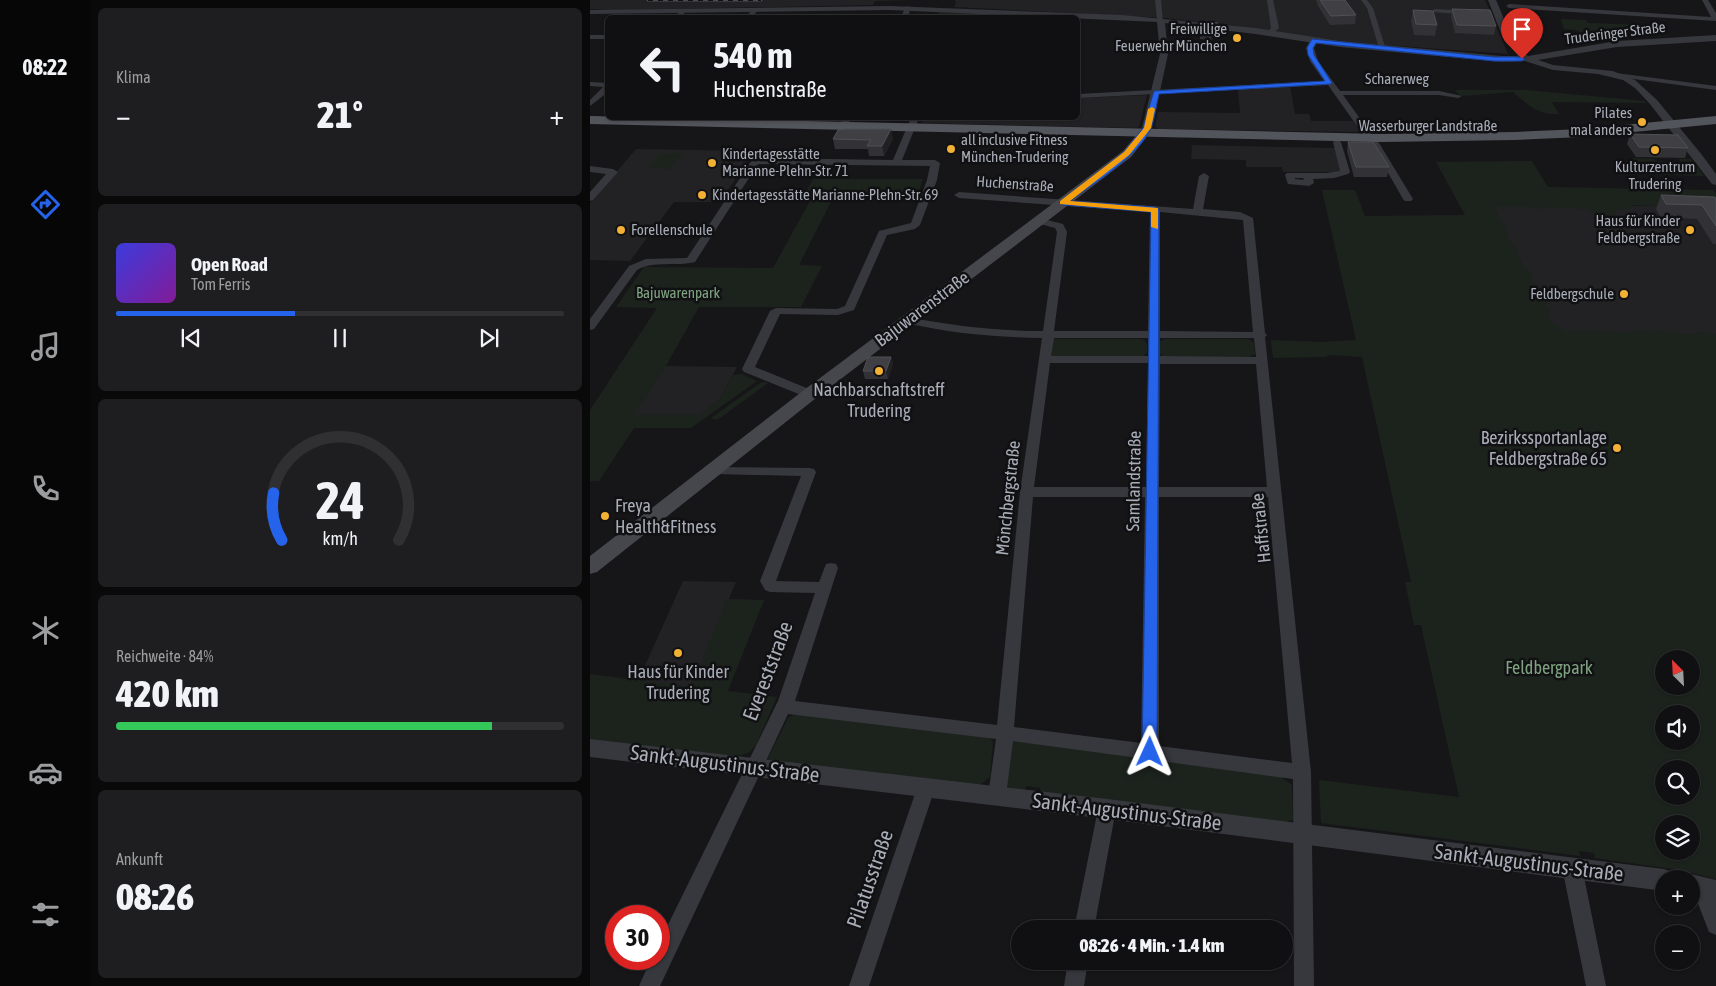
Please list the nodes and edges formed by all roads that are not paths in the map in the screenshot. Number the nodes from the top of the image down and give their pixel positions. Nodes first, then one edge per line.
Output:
1 (1158, 0) edge
2 (1270, 0) edge
3 (1364, 0) edge
4 (1492, 0) edge
5 (1705, 0) edge
6 (1546, 4) edge
7 (1509, 6) dead end
8 (908, 8) junction
9 (1435, 11) edge
10 (590, 12) edge
11 (751, 14) edge
12 (1476, 14) edge
13 (1485, 14) edge
14 (679, 15) edge
15 (904, 15) edge
16 (1000, 15) edge
17 (1499, 15) junction
18 (1080, 17) edge
19 (1716, 19) edge
20 (1161, 20) junction
21 (1271, 33) junction
22 (590, 37) edge
23 (605, 37) edge
24 (1716, 38) edge
25 (1314, 41) junction
26 (1383, 48) junction
27 (1528, 59) junction
28 (1619, 75) junction
29 (1329, 83) junction
30 (590, 84) edge
31 (605, 86) edge
32 (1716, 88) edge
33 (605, 89) edge
34 (1156, 92) junction
35 (1336, 93) junction
36 (1080, 96) edge
37 (1458, 96) dead end
38 (590, 104) edge
39 (590, 120) edge
40 (1716, 120) edge
41 (845, 122) edge
42 (590, 125) edge
43 (912, 126) edge
44 (1716, 126) edge
45 (1675, 129) junction
46 (1141, 136) junction
47 (1373, 140) junction
48 (1337, 142) junction
49 (896, 161) junction
50 (590, 169) edge
51 (1306, 175) dead end
52 (1204, 176) dead end
53 (1714, 177) edge
54 (959, 195) dead end
55 (590, 198) edge
56 (1408, 199) dead end
57 (1063, 202) junction
58 (1155, 210) junction
59 (1197, 213) junction
60 (1248, 218) joint
61 (1038, 221) junction
62 (908, 320) junction
63 (590, 328) edge
64 (1048, 335) junction
65 (1260, 335) junction
66 (1154, 336) junction
67 (1045, 359) junction
68 (1153, 360) junction
69 (1263, 361) junction
70 (810, 394) junction
71 (715, 470) junction
72 (1027, 492) junction
73 (1152, 492) junction
74 (1276, 492) junction
75 (590, 568) edge
76 (830, 568) dead end
77 (823, 588) junction
78 (784, 708) junction
79 (1005, 733) junction
80 (590, 748) edge
81 (1150, 752) junction
82 (753, 767) junction
83 (1302, 772) junction
84 (926, 788) junction
85 (997, 796) junction
86 (1107, 809) junction
87 (1302, 835) junction
88 (1572, 867) junction
89 (1655, 879) edge
90 (1703, 888) edge
91 (1086, 920) edge
92 (1716, 925) edge
93 (1077, 970) edge
94 (649, 986) edge
95 (859, 986) edge
96 (1074, 986) edge
97 (1304, 986) edge
98 (1596, 986) edge

1 - 20 street, Bajuwarenstraße
2 - 21 street
3 - 26 street
4 - 17 street
5 - 19 street
6 - 7 street
6 - 19 street
8 - 11 street, Truderinger Straße
8 - 15 street
8 - 16 street, Truderinger Straße
9 - 12 street
10 - 14 street, Truderinger Straße
11 - 14 street, Truderinger Straße
13 - 17 street
17 - 27 street
18 - 20 street, Truderinger Straße
20 - 21 street, Truderinger Straße
20 - 34 street, Bajuwarenstraße
21 - 25 street, Truderinger Straße
22 - 23 street
24 - 27 street, Truderinger Straße
25 - 26 street, Truderinger Straße
25 - 29 street
26 - 27 street, Truderinger Straße
27 - 28 street
28 - 32 street
28 - 45 street
29 - 34 street
29 - 35 street
30 - 31 street
33 - 38 street
34 - 36 street
34 - 46 street, Bajuwarenstraße
35 - 37 street, Scharerweg
35 - 47 street
39 - 41 main road
40 - 45 main road, Wasserburger Landstraße
41 - 43 main road
42 - 43 main road
43 - 46 main road
43 - 49 street
44 - 45 main road, Wasserburger Landstraße
45 - 47 main road, Wasserburger Landstraße
45 - 53 street
46 - 47 main road, Wasserburger Landstraße
46 - 48 main road, Wasserburger Landstraße
46 - 57 main road, Bajuwarenstraße
47 - 48 main road, Wasserburger Landstraße
47 - 56 street
48 - 51 street
49 - 63 street
49 - 70 street
50 - 55 street
52 - 59 street
54 - 57 street, Huchenstraße
57 - 58 street, Huchenstraße
57 - 61 main road, Bajuwarenstraße
58 - 59 street, Huchenstraße
58 - 66 street, Samlandstraße
59 - 60 street, Huchenstraße
60 - 65 street, Haffstraße
61 - 62 main road, Bajuwarenstraße
61 - 64 street, Mönchbergstraße
62 - 64 street
62 - 70 main road, Bajuwarenstraße
64 - 66 street
64 - 67 street, Mönchbergstraße
65 - 66 street
65 - 69 street, Haffstraße
66 - 68 street, Samlandstraße
67 - 68 street
67 - 72 street, Mönchbergstraße
68 - 69 street
68 - 73 street, Samlandstraße
69 - 74 street, Haffstraße
70 - 71 main road, Bajuwarenstraße
71 - 75 main road, Bajuwarenstraße
71 - 77 street
72 - 73 street
72 - 79 street, Mönchbergstraße
73 - 74 street
73 - 81 street, Samlandstraße
74 - 83 street, Haffstraße
76 - 77 street, Evereststraße
77 - 78 street, Evereststraße
78 - 79 street
78 - 82 street, Evereststraße
79 - 81 street
79 - 85 street, Mönchbergstraße
80 - 82 street, Sankt-Augustinus-Straße
81 - 83 street
82 - 84 street, Sankt-Augustinus-Straße
82 - 94 street, Evereststraße
83 - 87 street, Haffstraße
84 - 85 street, Sankt-Augustinus-Straße
84 - 95 street, Pilatusstraße
85 - 86 street, Sankt-Augustinus-Straße
86 - 87 street, Sankt-Augustinus-Straße
86 - 91 street
87 - 88 street, Sankt-Augustinus-Straße
87 - 97 street, Haffstraße
88 - 89 street, Sankt-Augustinus-Straße
88 - 98 street
90 - 92 street
93 - 96 street

